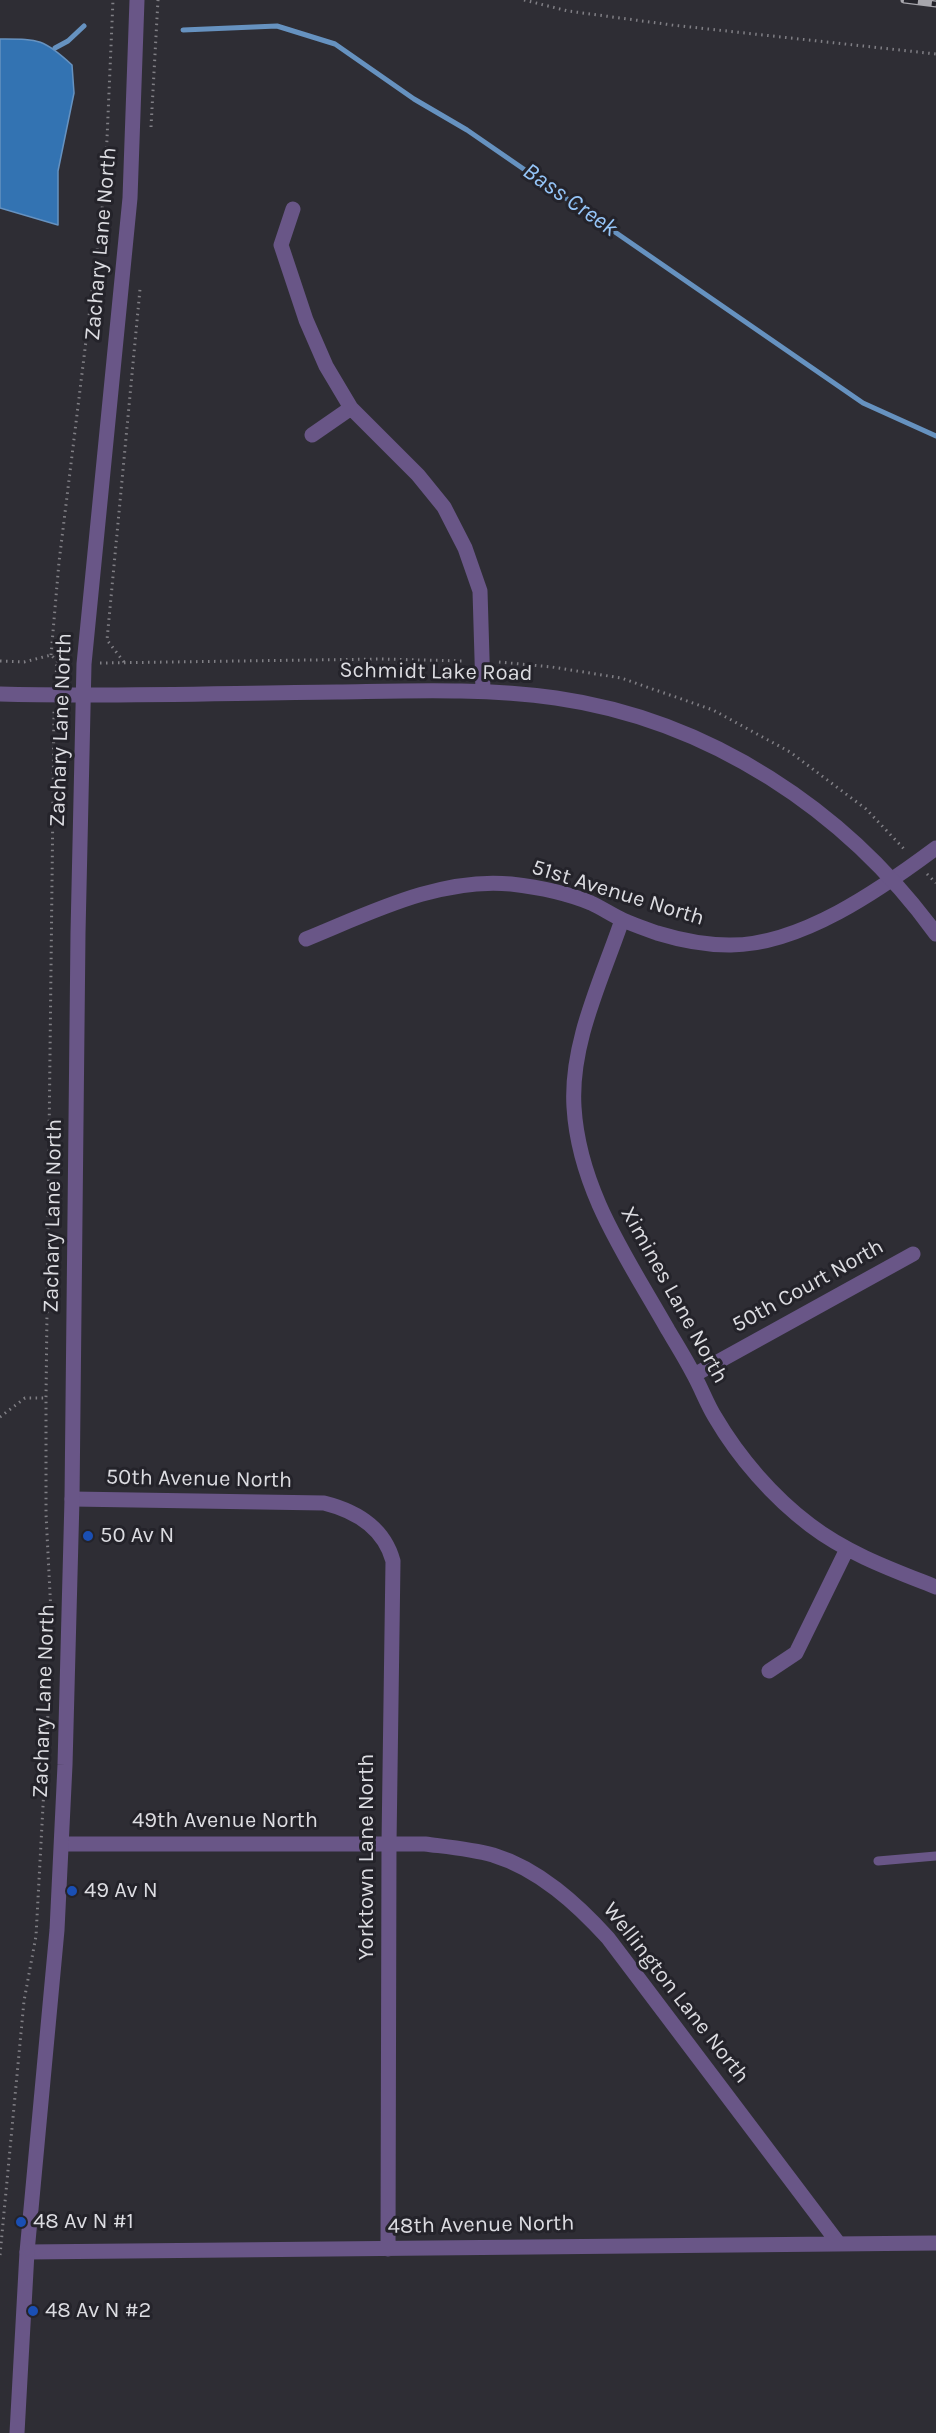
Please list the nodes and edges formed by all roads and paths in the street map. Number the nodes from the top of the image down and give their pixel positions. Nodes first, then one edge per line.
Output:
1 (113, 0) edge
2 (137, 0) edge
3 (158, 0) edge
4 (524, 0) edge
5 (936, 54) edge
6 (151, 130) dead end
7 (293, 209) dead end
8 (140, 282) dead end
9 (351, 408) junction
10 (312, 435) dead end
11 (51, 655) dead end
12 (57, 661) dead end
13 (124, 662) dead end
14 (483, 691) junction
15 (0, 694) edge
16 (54, 696) junction
17 (83, 696) junction
18 (936, 848) edge
19 (892, 880) junction
20 (622, 920) junction
21 (936, 934) edge
22 (306, 939) dead end
23 (913, 1254) dead end
24 (694, 1375) junction
25 (46, 1398) junction
26 (0, 1417) edge
27 (72, 1499) junction
28 (324, 1503) joint
29 (847, 1549) junction
30 (936, 1587) edge
31 (51, 1620) dead end
32 (769, 1671) dead end
33 (48, 1711) dead end
34 (389, 1843) junction
35 (62, 1844) junction
36 (936, 1856) edge
37 (878, 1861) dead end
38 (0, 2193) edge
39 (5, 2196) junction
40 (936, 2243) edge
41 (839, 2244) junction
42 (388, 2249) junction
43 (27, 2252) junction
44 (0, 2255) edge
45 (17, 2433) edge

1 - 11 path
2 - 17 street, Zachary Lane North
3 - 6 path
4 - 5 path
7 - 9 street
8 - 13 path
9 - 10 street
9 - 14 street
12 - 16 path
14 - 17 street, Schmidt Lake Road
14 - 19 street, Schmidt Lake Road
15 - 16 street, Schmidt Lake Road
16 - 17 street, Schmidt Lake Road
16 - 25 path
17 - 27 street, Zachary Lane North
18 - 19 street, 51st Avenue North
19 - 20 street, 51st Avenue North
19 - 21 street, Schmidt Lake Road
20 - 22 street, 51st Avenue North
20 - 24 street, Ximines Lane North
23 - 24 street, 50th Court North
24 - 29 street, Ximines Lane North
25 - 26 path
25 - 31 path
27 - 28 street, 50th Avenue North
27 - 35 street, Zachary Lane North
28 - 34 street, Yorktown Lane North
29 - 30 street, Ximines Lane North
29 - 32 street
33 - 39 path
34 - 35 street, 49th Avenue North
34 - 41 street, Wellington Lane North
34 - 42 street, Yorktown Lane North
35 - 43 street, Zachary Lane North
36 - 37 lane
38 - 39 path
39 - 44 path
40 - 41 street, 48th Avenue North
41 - 42 street, 48th Avenue North
42 - 43 street, 48th Avenue North
43 - 45 street, Zachary Lane North

